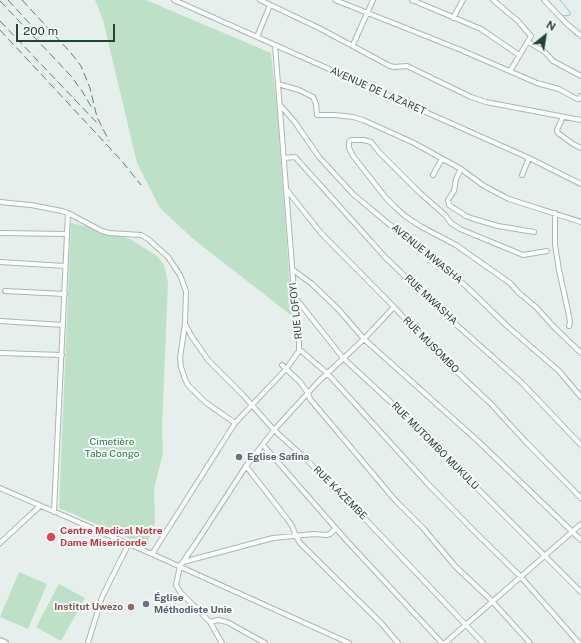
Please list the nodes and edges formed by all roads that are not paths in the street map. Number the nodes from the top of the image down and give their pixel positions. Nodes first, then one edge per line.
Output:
1 (177, 0) edge
2 (260, 0) edge
3 (335, 0) edge
4 (373, 0) edge
5 (412, 0) edge
6 (463, 0) edge
7 (493, 0) edge
8 (544, 0) edge
9 (270, 5) junction
10 (368, 12) junction
11 (453, 18) junction
12 (581, 36) edge
13 (257, 37) junction
14 (528, 42) junction
15 (275, 45) junction
16 (353, 45) junction
17 (519, 55) junction
18 (510, 70) junction
19 (581, 76) edge
20 (278, 84) junction
21 (581, 96) edge
22 (280, 105) junction
23 (563, 117) junction
24 (581, 120) edge
25 (581, 148) edge
26 (284, 158) junction
27 (529, 158) junction
28 (442, 159) junction
29 (461, 169) junction
30 (434, 175) dead end
31 (522, 175) dead end
32 (581, 184) edge
33 (286, 189) junction
34 (0, 202) edge
35 (68, 213) junction
36 (555, 213) junction
37 (581, 222) edge
38 (534, 232) dead end
39 (0, 233) edge
40 (66, 234) junction
41 (547, 251) dead end
42 (0, 262) edge
43 (65, 266) junction
44 (292, 269) junction
45 (5, 291) dead end
46 (65, 294) junction
47 (294, 296) junction
48 (394, 307) junction
49 (0, 321) edge
50 (185, 324) junction
51 (63, 325) junction
52 (569, 326) dead end
53 (364, 339) junction
54 (299, 349) junction
55 (580, 350) edge
56 (0, 353) edge
57 (62, 356) junction
58 (343, 358) junction
59 (282, 365) dead end
60 (286, 368) junction
61 (327, 373) junction
62 (308, 393) junction
63 (581, 396) edge
64 (253, 405) junction
65 (235, 423) junction
66 (274, 430) junction
67 (263, 445) junction
68 (581, 446) edge
69 (246, 466) junction
70 (0, 488) edge
71 (581, 498) edge
72 (40, 506) junction
73 (54, 512) junction
74 (581, 524) edge
75 (336, 528) junction
76 (573, 531) junction
77 (296, 536) junction
78 (581, 540) edge
79 (0, 543) edge
80 (129, 543) junction
81 (152, 554) junction
82 (545, 556) junction
83 (181, 564) junction
84 (521, 577) junction
85 (581, 592) edge
86 (492, 601) junction
87 (210, 622) junction
88 (466, 625) junction
89 (0, 641) edge
90 (6, 643) edge
91 (88, 643) edge
92 (222, 643) edge
93 (265, 643) edge
94 (349, 643) edge
95 (398, 643) edge
96 (444, 643) edge
97 (483, 643) edge
98 (530, 643) edge
99 (579, 643) edge

1 - 13 street, AVENUE DE LAZARET
2 - 9 street
3 - 10 street
4 - 10 street
5 - 11 street
6 - 11 street
7 - 14 street
8 - 12 street
9 - 13 street
9 - 16 street
10 - 16 street
10 - 18 street
11 - 17 street
13 - 15 street, AVENUE DE LAZARET
14 - 17 street
14 - 19 street
15 - 20 street, RUE LOFOYI
15 - 27 street, AVENUE DE LAZARET
16 - 23 street
17 - 18 street
18 - 21 street
20 - 22 street, RUE LOFOYI
20 - 28 street
22 - 26 street, RUE LOFOYI
22 - 63 street, AVENUE MWASHA
23 - 24 street
23 - 25 street
26 - 33 street, RUE LOFOYI
26 - 68 street, RUE MWASHA
27 - 31 street
27 - 32 street, AVENUE DE LAZARET
28 - 29 street
28 - 30 street
29 - 36 street
29 - 38 street
33 - 44 street, RUE LOFOYI
33 - 48 street, RUE MUSOMBO
34 - 35 street
35 - 40 street
35 - 50 street
36 - 37 street
36 - 52 street
39 - 40 street
40 - 43 street
41 - 55 street
42 - 43 street
43 - 46 street
44 - 47 street, RUE LOFOYI
44 - 53 street
45 - 46 street
46 - 51 street
47 - 54 street, RUE LOFOYI
47 - 58 street, RUE MUTOMBO MUKULU
48 - 53 street
48 - 71 street, RUE MUSOMBO
49 - 51 street
50 - 64 street, RUE KAZEMBE
50 - 65 street
51 - 57 street
53 - 58 street
53 - 76 street
54 - 60 street, RUE LOFOYI
54 - 61 street
56 - 57 street
57 - 73 street
58 - 61 street
58 - 82 street, RUE MUTOMBO MUKULU
59 - 60 street
60 - 62 street
60 - 64 street, RUE LOFOYI
61 - 62 street
61 - 84 street
62 - 66 street
62 - 86 street
64 - 65 street, RUE LOFOYI
64 - 66 street, RUE KAZEMBE
65 - 81 street, RUE LOFOYI
66 - 67 street
66 - 88 street, RUE KAZEMBE
67 - 69 street
67 - 75 street
69 - 77 street
69 - 83 street
70 - 72 street
72 - 73 street
72 - 79 street
73 - 80 street
74 - 76 street
75 - 77 street
75 - 96 street
76 - 78 street
76 - 82 street
77 - 83 street
77 - 95 street
80 - 81 street
80 - 91 street
81 - 83 street
82 - 84 street
82 - 85 street, RUE MUTOMBO MUKULU
83 - 87 street
83 - 94 street
84 - 86 street
84 - 99 street
86 - 88 street
86 - 98 street
87 - 92 street
87 - 93 street
88 - 96 street
88 - 97 street, RUE KAZEMBE
89 - 90 main road

